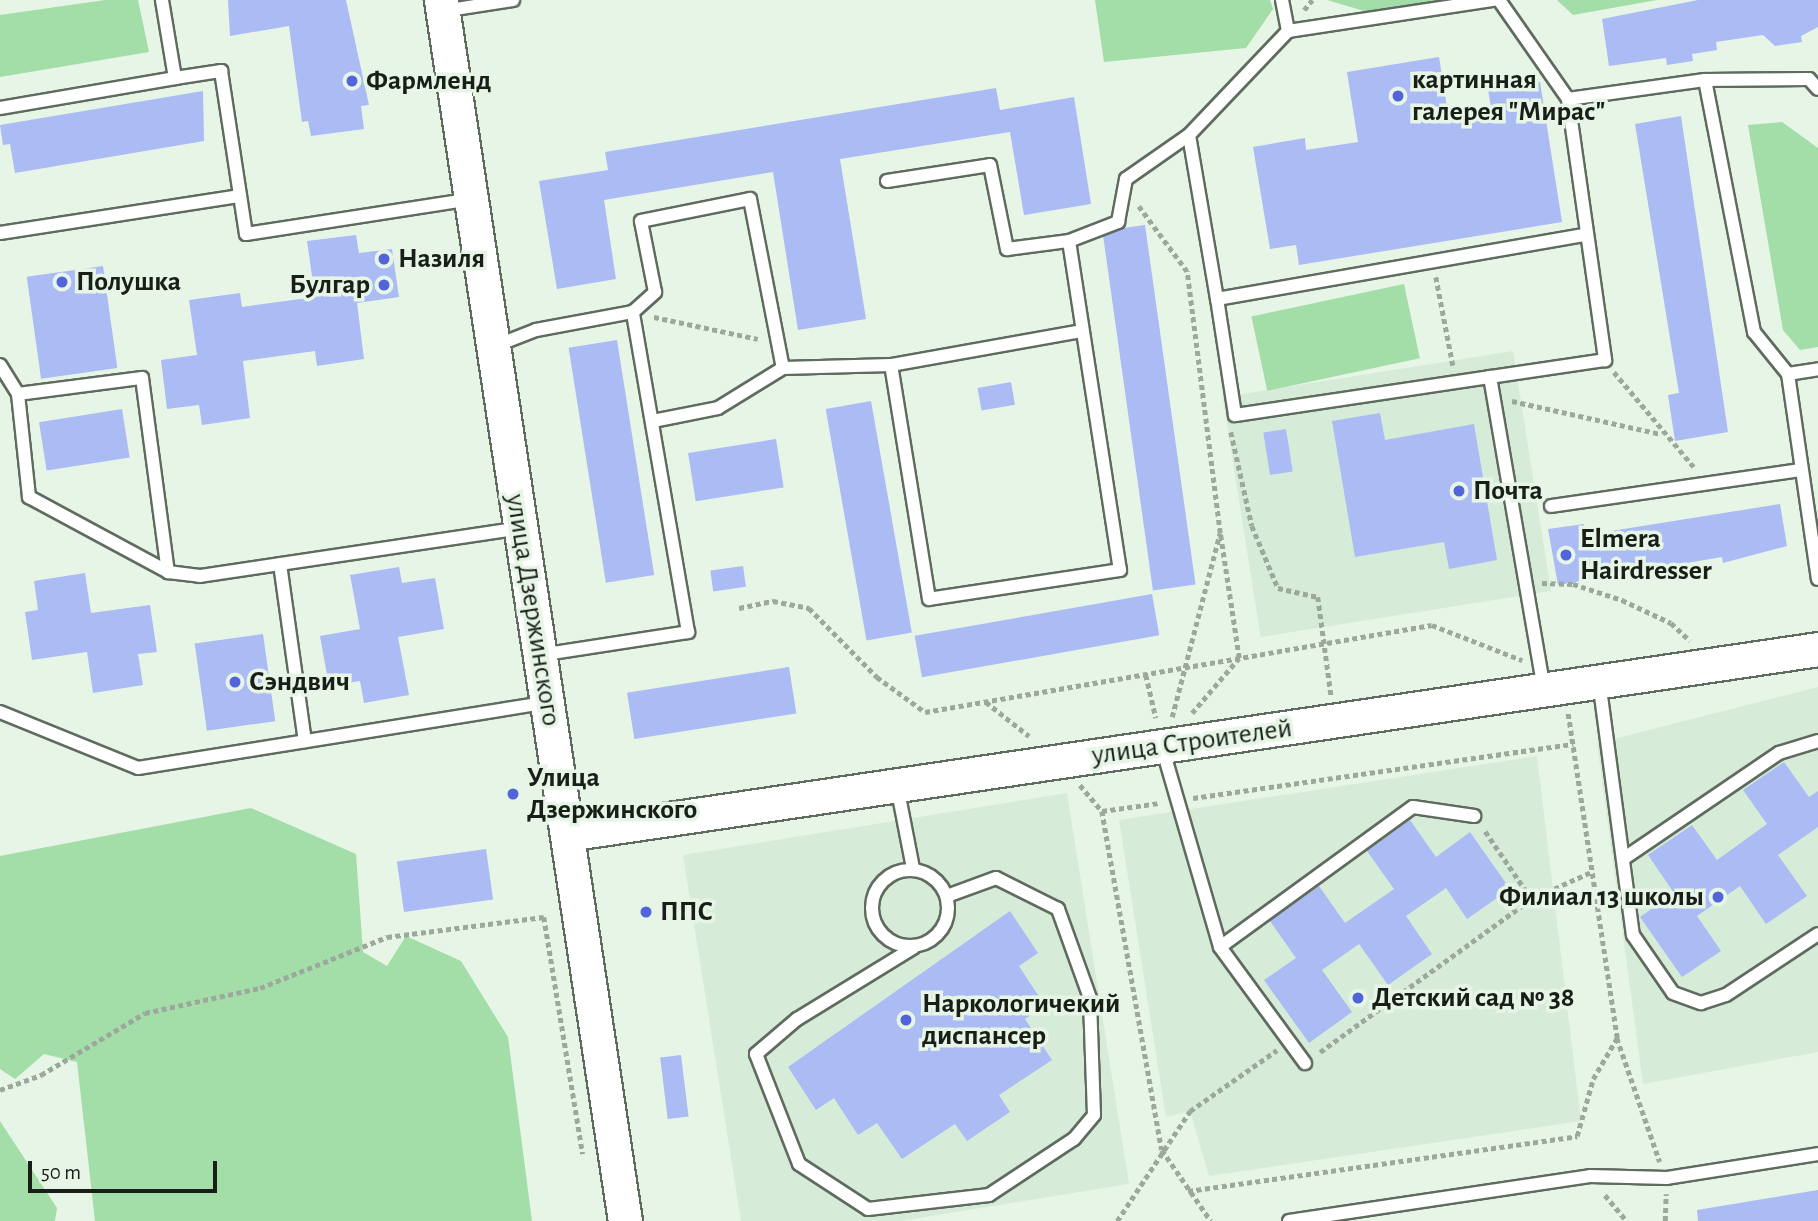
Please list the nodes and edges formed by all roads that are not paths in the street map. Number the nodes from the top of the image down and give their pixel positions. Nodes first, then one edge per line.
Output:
1 (162, 0) edge
2 (513, 0) edge
3 (1282, 0) edge
4 (1494, 0) edge
5 (1499, 0) edge
6 (442, 6) edge
7 (1288, 31) junction
8 (175, 78) junction
9 (1705, 80) junction
10 (1818, 89) edge
11 (1568, 99) junction
12 (0, 108) edge
13 (1189, 135) junction
14 (887, 181) dead end
15 (240, 196) junction
16 (471, 199) junction
17 (0, 233) edge
18 (1583, 235) junction
19 (1069, 240) junction
20 (1217, 299) junction
21 (633, 312) junction
22 (1082, 331) junction
23 (493, 347) junction
24 (0, 365) edge
25 (891, 365) junction
26 (783, 368) junction
27 (1818, 369) edge
28 (1788, 374) junction
29 (1490, 377) junction
30 (18, 394) junction
31 (653, 421) junction
32 (1801, 470) junction
33 (1552, 506) dead end
34 (520, 527) junction
35 (280, 564) junction
36 (167, 572) junction
37 (1818, 579) edge
38 (1818, 649) edge
39 (540, 655) junction
40 (1549, 681) junction
41 (1599, 681) junction
42 (547, 703) junction
43 (0, 712) edge
44 (305, 741) junction
45 (1818, 741) edge
46 (1162, 746) junction
47 (897, 786) junction
48 (1474, 816) road end
49 (567, 834) junction
50 (1623, 859) junction
51 (913, 868) junction
52 (947, 896) junction
53 (1818, 934) edge
54 (1220, 947) junction
55 (913, 948) junction
56 (1305, 1063) road end
57 (1818, 1154) edge
58 (625, 1221) edge
59 (1289, 1221) edge

1 - 8 lane
2 - 6 lane
3 - 7 lane
4 - 7 lane
5 - 11 lane
6 - 16 street, улица Дзержинского
7 - 13 lane
8 - 12 lane
8 - 15 lane
9 - 10 lane
9 - 11 lane
9 - 28 lane
11 - 18 lane
13 - 19 lane
13 - 20 lane
14 - 19 lane
15 - 16 lane
15 - 17 lane
16 - 23 street, улица Дзержинского
18 - 20 lane
18 - 29 lane
19 - 22 lane
20 - 29 lane
21 - 23 lane
21 - 26 lane
21 - 31 lane
22 - 25 lane
22 - 25 lane
23 - 34 street, улица Дзержинского
24 - 30 lane
25 - 26 lane
26 - 31 lane
27 - 28 lane
28 - 32 lane
29 - 40 lane
30 - 36 lane
30 - 36 lane
31 - 39 lane
32 - 33 lane
32 - 37 lane
34 - 35 lane
34 - 39 street, улица Дзержинского
35 - 36 lane
35 - 44 lane
38 - 41 street, улица Строителей
39 - 42 street, улица Дзержинского
40 - 41 street, улица Строителей
40 - 46 street, улица Строителей
41 - 50 lane
42 - 44 lane
42 - 49 street, улица Дзержинского
43 - 44 lane
45 - 50 lane
46 - 47 street, улица Строителей
46 - 54 lane
47 - 49 street, улица Строителей
47 - 51 lane
48 - 54 lane
49 - 58 street, улица Дзержинского
50 - 53 lane
51 - 52 lane
51 - 55 lane
52 - 55 lane
52 - 55 lane
54 - 56 lane
57 - 59 lane

